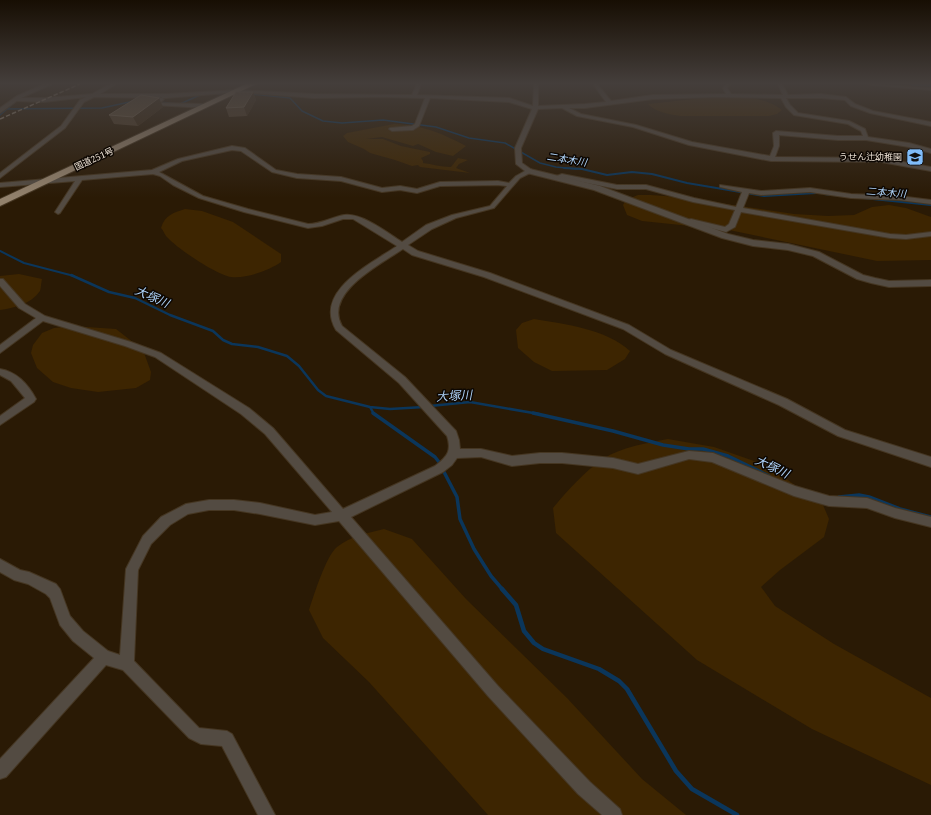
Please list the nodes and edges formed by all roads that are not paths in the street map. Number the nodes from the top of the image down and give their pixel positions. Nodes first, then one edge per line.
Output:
1 (66, 122) edge
2 (171, 122) edge
3 (419, 122) edge
4 (531, 122) edge
5 (614, 122) edge
6 (843, 122) edge
7 (392, 129) dead end
8 (866, 138) junction
9 (931, 151) edge
10 (771, 159) junction
11 (931, 169) edge
12 (530, 171) junction
13 (153, 172) junction
14 (0, 176) edge
15 (557, 177) junction
16 (80, 178) junction
17 (45, 181) junction
18 (0, 185) edge
19 (511, 185) junction
20 (722, 186) dead end
21 (181, 187) junction
22 (745, 192) junction
23 (200, 200) dead end
24 (931, 202) edge
25 (0, 203) edge
26 (738, 210) junction
27 (58, 212) dead end
28 (686, 222) junction
29 (931, 234) edge
30 (403, 244) junction
31 (0, 281) edge
32 (931, 283) edge
33 (42, 318) junction
34 (0, 350) edge
35 (0, 372) edge
36 (0, 421) edge
37 (454, 454) junction
38 (931, 462) edge
39 (343, 515) junction
40 (931, 522) edge
41 (0, 565) edge
42 (104, 657) junction
43 (127, 664) junction
44 (0, 771) edge
45 (267, 815) edge
46 (614, 815) edge

1 - 14 street
2 - 17 highway, 国道251号
3 - 7 street
4 - 12 street
5 - 10 street
6 - 8 street
8 - 9 street
8 - 10 street
10 - 11 street
12 - 15 street
12 - 19 street
13 - 16 street
13 - 19 street
13 - 21 street
15 - 26 street
15 - 28 street
16 - 17 street
16 - 27 street
17 - 18 street
17 - 25 highway, 国道251号
19 - 30 street
20 - 22 street
21 - 23 street
21 - 30 street
22 - 24 street
22 - 26 street
26 - 28 street
26 - 29 street
28 - 32 street
30 - 37 street
30 - 38 street
31 - 33 street
33 - 34 street
33 - 39 street
35 - 36 street
37 - 39 street
37 - 40 street
39 - 43 street
39 - 46 street
41 - 42 street
42 - 43 street
42 - 44 street
43 - 45 street

